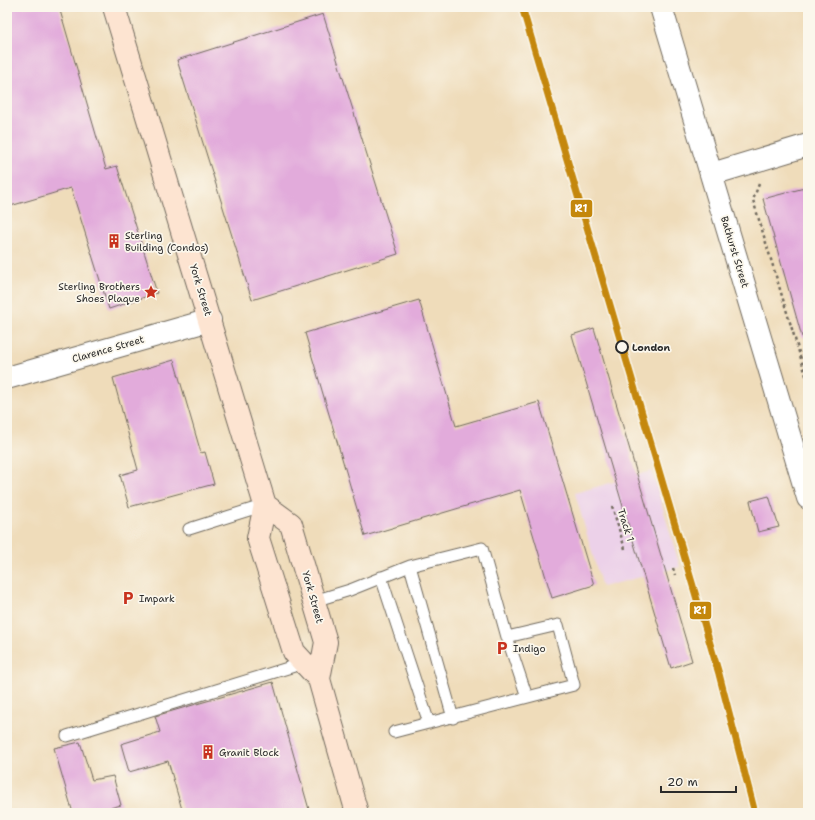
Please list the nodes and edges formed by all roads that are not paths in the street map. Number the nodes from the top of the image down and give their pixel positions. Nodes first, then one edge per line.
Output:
1 (114, 7) edge
2 (660, 7) edge
3 (808, 145) edge
4 (712, 174) junction
5 (210, 320) junction
6 (7, 378) edge
7 (808, 498) edge
8 (265, 505) junction
9 (189, 529) dead end
10 (410, 566) junction
11 (381, 577) junction
12 (314, 601) junction
13 (507, 637) junction
14 (304, 663) junction
15 (319, 678) junction
16 (527, 697) junction
17 (453, 718) junction
18 (429, 723) junction
19 (394, 732) dead end
20 (68, 736) dead end
21 (357, 813) edge

1 - 5 main road, York Street
2 - 4 street, Bathurst Street
3 - 4 street
4 - 7 street, Bathurst Street
5 - 6 street, Clarence Street
5 - 8 main road, York Street
8 - 9 lane
8 - 12 main road, York Street
8 - 14 main road, York Street
10 - 11 lane
10 - 13 lane
10 - 17 lane
11 - 12 lane
11 - 18 lane
12 - 15 main road, York Street
13 - 16 lane
13 - 16 lane
14 - 15 main road, York Street
14 - 20 lane
15 - 21 main road, York Street
16 - 17 lane
17 - 18 lane
18 - 19 lane

